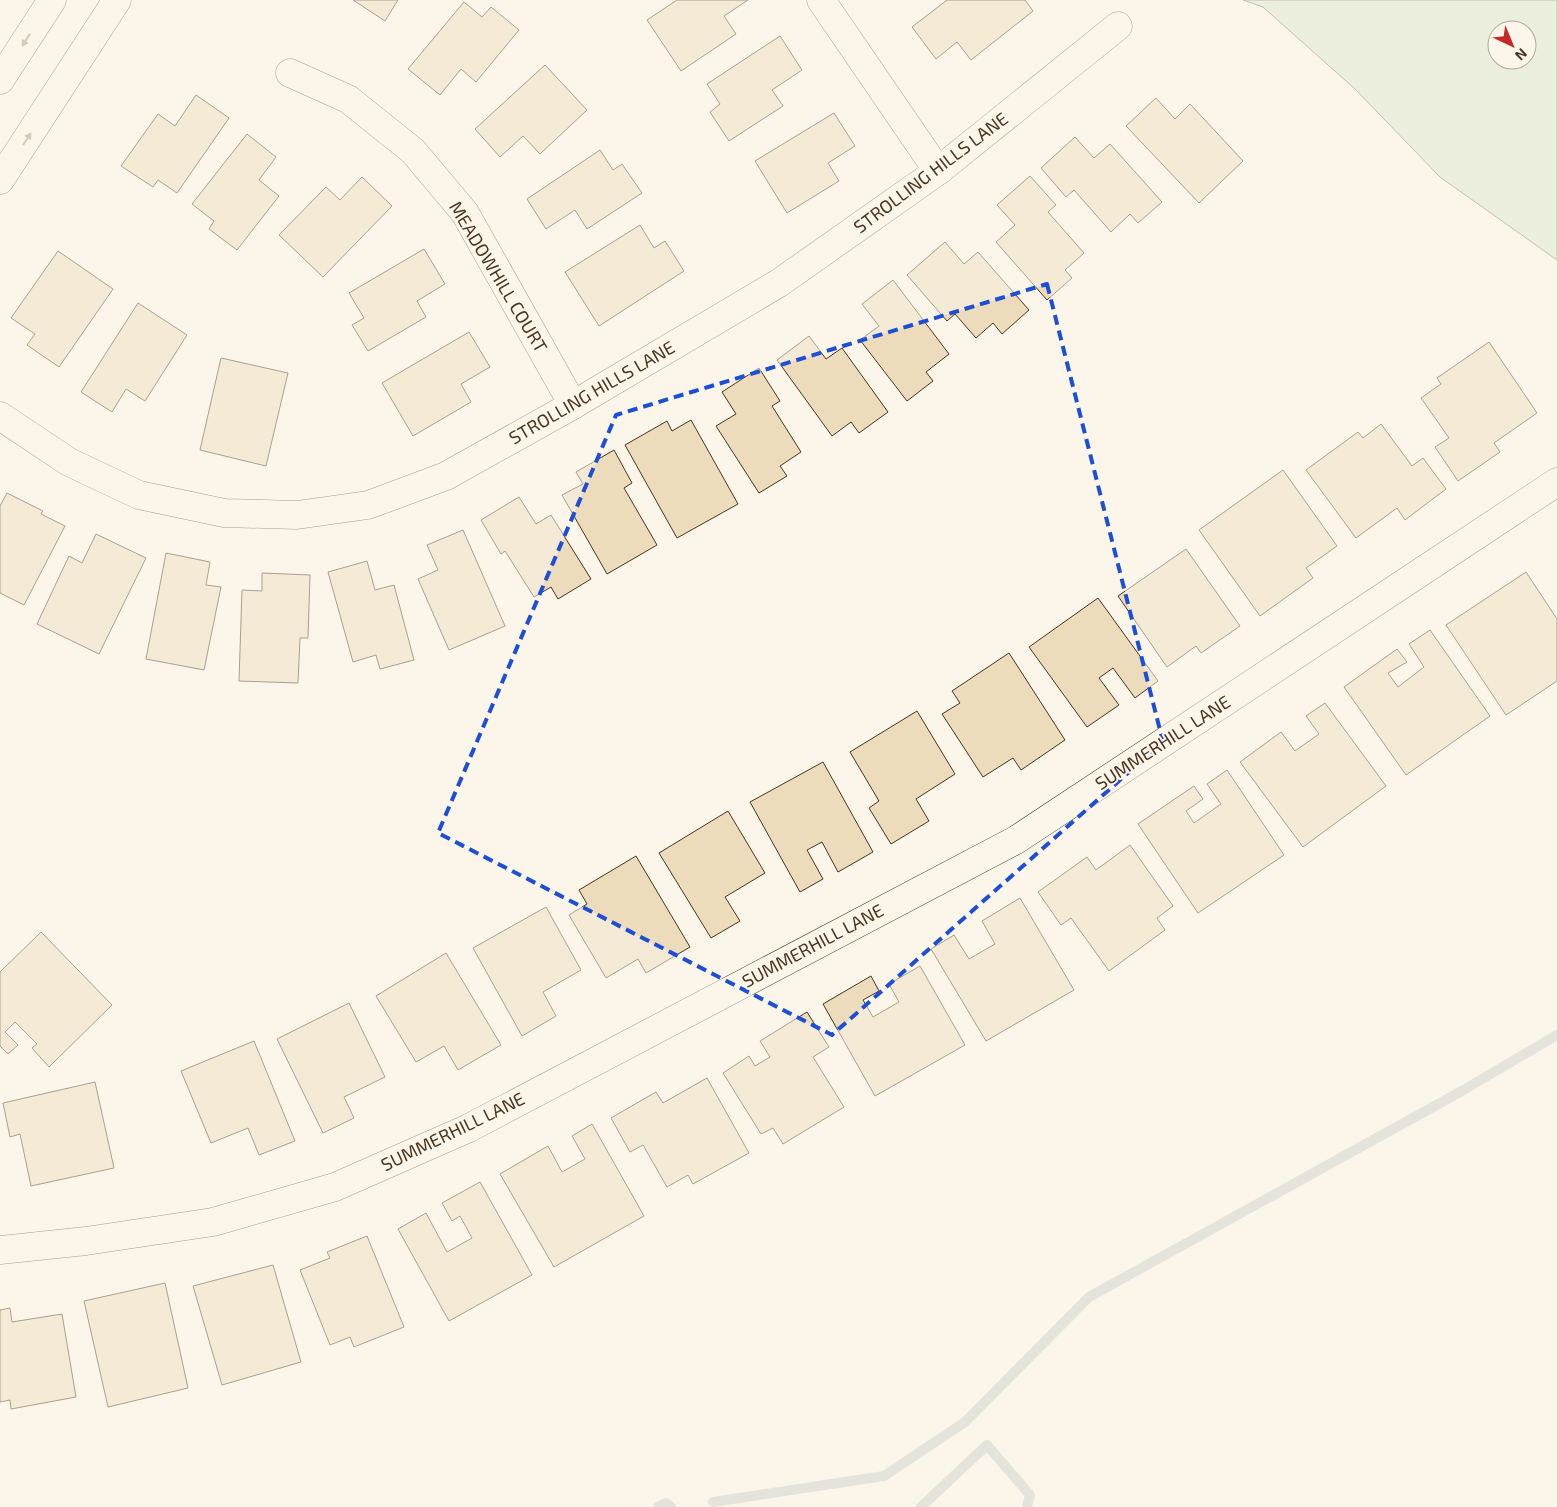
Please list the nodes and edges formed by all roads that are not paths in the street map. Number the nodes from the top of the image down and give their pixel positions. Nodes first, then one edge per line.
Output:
1 (52, 0) edge
2 (116, 0) edge
3 (821, 0) edge
4 (1118, 26) dead end
5 (290, 73) dead end
6 (0, 80) edge
7 (938, 171) junction
8 (0, 180) edge
9 (573, 405) junction
10 (0, 416) edge
11 (1557, 482) edge
12 (0, 1250) edge

1 -> 6 street
8 -> 2 street
3 - 7 street
4 - 7 street, STROLLING HILLS LANE
5 - 9 street, MEADOWHILL COURT
7 - 9 street, STROLLING HILLS LANE
9 - 10 street, STROLLING HILLS LANE
11 - 12 street, SUMMERHILL LANE

